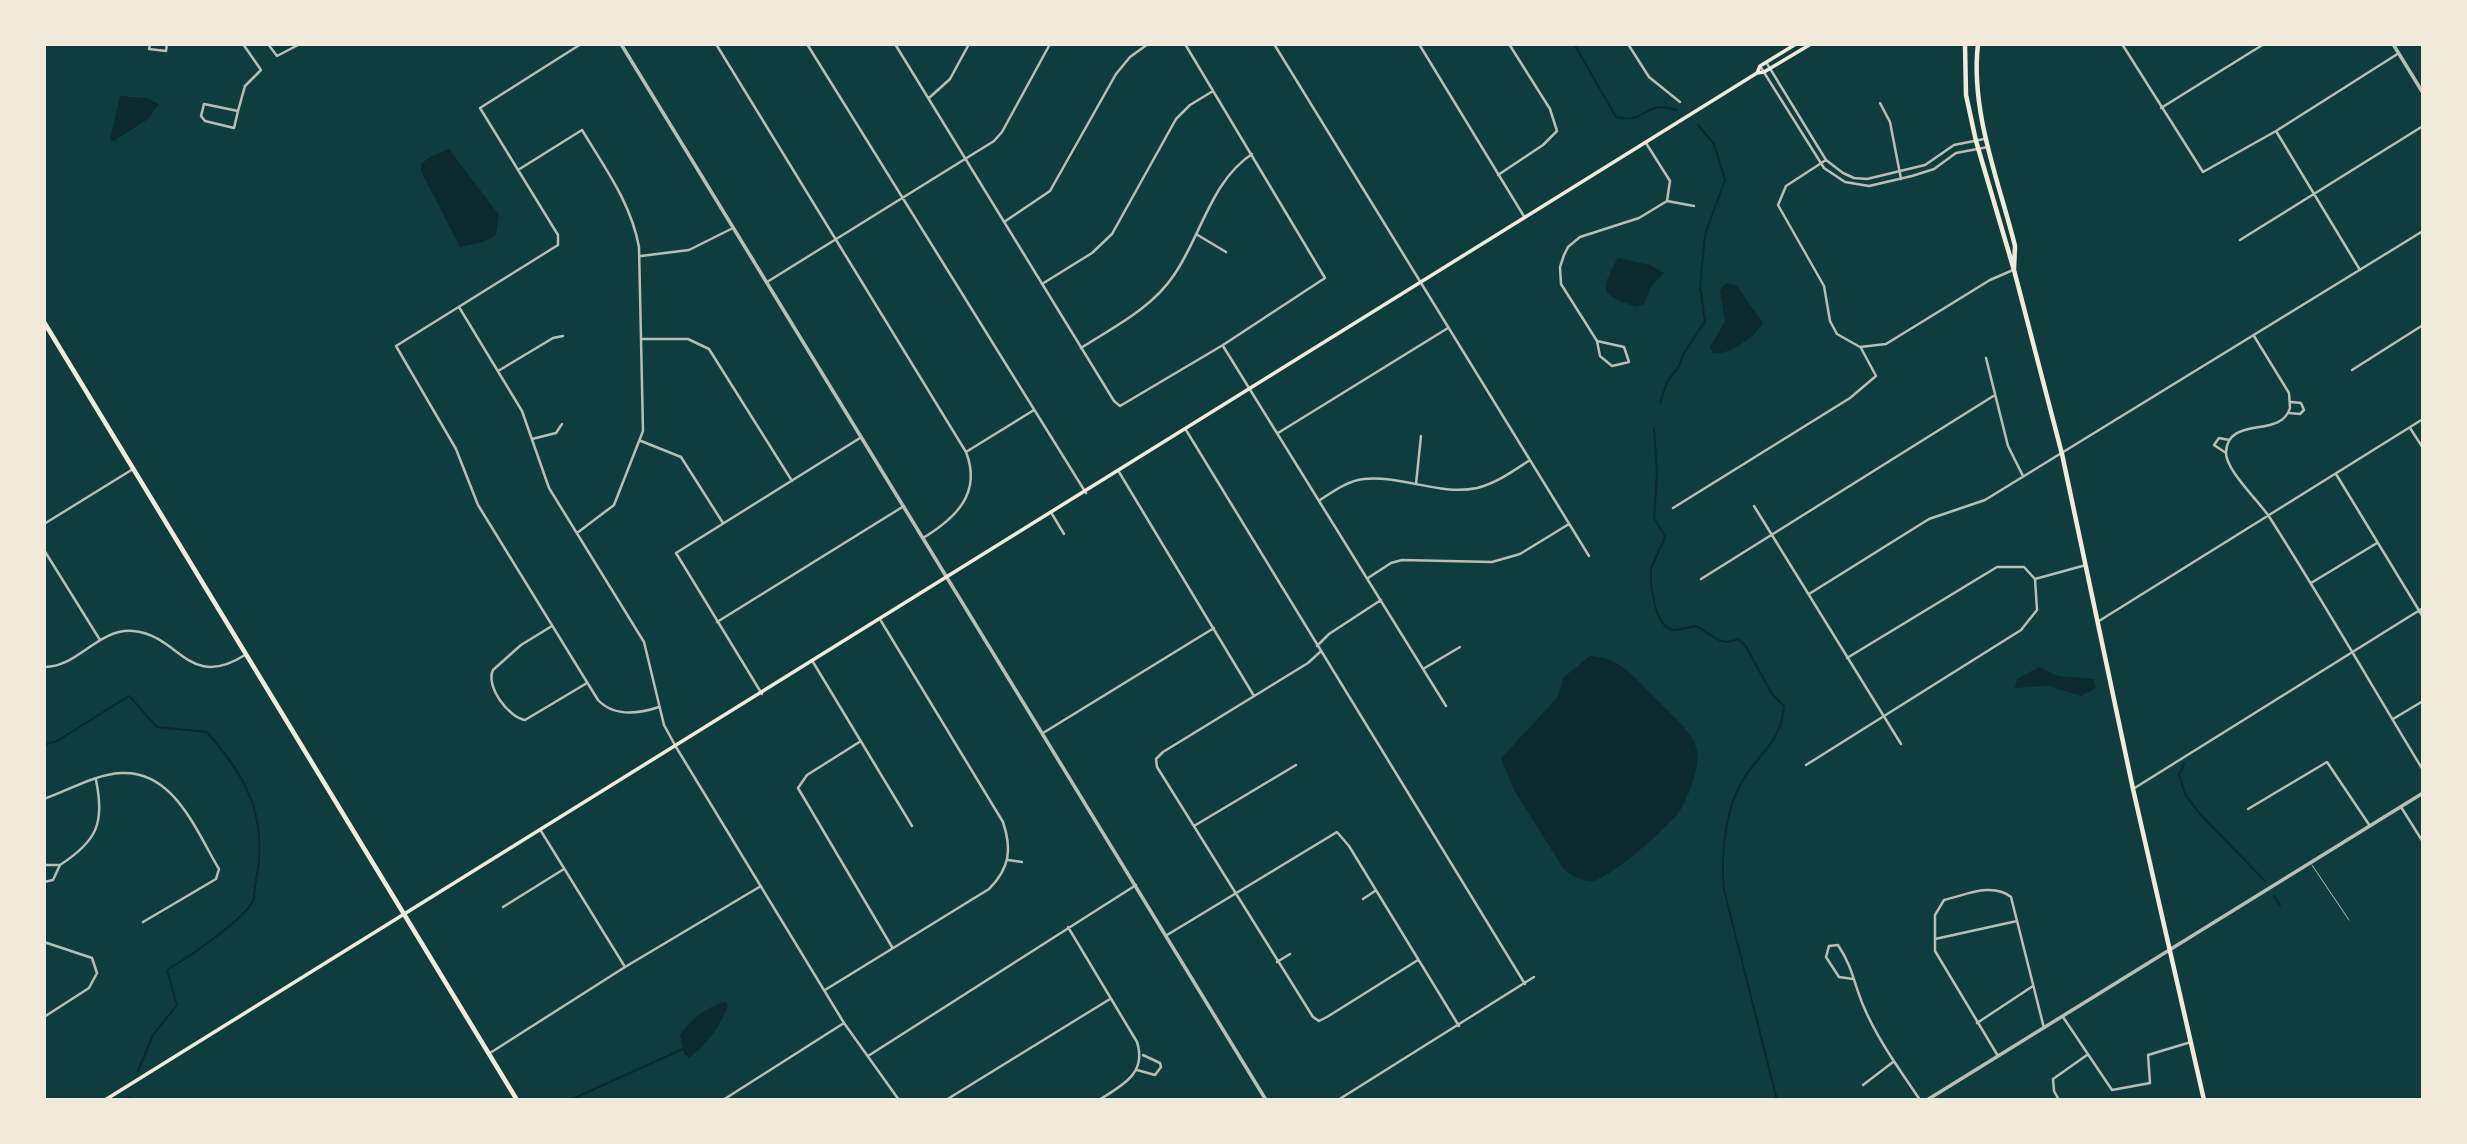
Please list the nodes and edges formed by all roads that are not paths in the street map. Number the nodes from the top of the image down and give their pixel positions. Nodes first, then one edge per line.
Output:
1 (150, 44) edge
2 (167, 44) edge
3 (243, 44) edge
4 (268, 44) edge
5 (300, 44) edge
6 (581, 44) edge
7 (621, 44) edge
8 (716, 44) edge
9 (807, 44) edge
10 (895, 44) edge
11 (969, 44) edge
12 (1049, 44) edge
13 (1148, 44) edge
14 (1185, 44) edge
15 (1274, 44) edge
16 (1419, 44) edge
17 (1509, 44) edge
18 (1628, 44) edge
19 (1796, 44) edge
20 (1811, 44) edge
21 (1965, 44) edge
22 (1978, 44) edge
23 (2122, 44) edge
24 (2264, 44) edge
25 (2393, 44) edge
26 (2399, 53) junction
27 (1766, 62) junction
28 (1760, 66) junction
29 (1770, 69) junction
30 (1764, 72) junction
31 (1757, 73) junction
32 (1213, 91) junction
33 (2423, 93) edge
34 (929, 98) junction
35 (1680, 102) dead end
36 (1880, 103) dead end
37 (2161, 108) junction
38 (238, 111) junction
39 (2423, 126) edge
40 (2276, 131) junction
41 (1987, 138) junction
42 (1976, 141) junction
43 (1646, 143) junction
44 (1989, 146) junction
45 (1978, 149) junction
46 (1252, 154) junction
47 (966, 160) junction
48 (1826, 160) junction
49 (1821, 164) junction
50 (518, 170) junction
51 (1900, 171) junction
52 (1498, 175) junction
53 (1901, 179) junction
54 (2314, 195) junction
55 (902, 198) junction
56 (1667, 201) junction
57 (1694, 206) dead end
58 (1525, 218) junction
59 (1004, 222) junction
60 (733, 228) junction
61 (2423, 231) edge
62 (1196, 234) junction
63 (836, 239) junction
64 (2241, 240) dead end
65 (1226, 252) dead end
66 (640, 257) junction
67 (2014, 270) junction
68 (2360, 270) junction
69 (767, 282) junction
70 (1421, 283) junction
71 (1042, 284) junction
72 (459, 307) junction
73 (44, 322) edge
74 (2423, 325) edge
75 (1448, 328) junction
76 (563, 336) dead end
77 (2254, 336) junction
78 (643, 339) junction
79 (1597, 341) junction
80 (1223, 345) junction
81 (1860, 347) junction
82 (1081, 348) junction
83 (1986, 358) dead end
84 (2352, 370) dead end
85 (498, 371) junction
86 (1251, 390) junction
87 (1996, 395) junction
88 (2291, 402) junction
89 (1034, 410) junction
90 (2288, 413) junction
91 (2423, 419) edge
92 (562, 424) dead end
93 (2410, 428) junction
94 (1186, 430) junction
95 (1277, 434) junction
96 (1421, 436) dead end
97 (862, 437) junction
98 (532, 439) junction
99 (641, 441) junction
100 (2230, 441) junction
101 (2423, 448) edge
102 (966, 452) junction
103 (2226, 453) junction
104 (2062, 454) junction
105 (1530, 460) junction
106 (134, 469) junction
107 (1119, 472) junction
108 (2336, 474) junction
109 (2023, 476) junction
110 (792, 481) junction
111 (1416, 484) junction
112 (1086, 493) junction
113 (1320, 500) junction
114 (904, 506) junction
115 (1754, 506) dead end
116 (1674, 508) dead end
117 (1052, 514) junction
118 (2269, 516) junction
119 (723, 523) junction
120 (44, 524) edge
121 (1569, 524) junction
122 (577, 533) junction
123 (1064, 534) dead end
124 (1772, 535) junction
125 (923, 538) junction
126 (2377, 543) junction
127 (44, 550) edge
128 (1589, 556) dead end
129 (2086, 565) junction
130 (1368, 578) junction
131 (948, 579) junction
132 (1701, 579) dead end
133 (2035, 579) junction
134 (2310, 584) junction
135 (1810, 594) junction
136 (1381, 600) junction
137 (2421, 609) edge
138 (2423, 617) edge
139 (881, 621) junction
140 (2098, 621) junction
141 (717, 622) junction
142 (553, 626) junction
143 (1214, 628) junction
144 (100, 640) junction
145 (1317, 646) junction
146 (1460, 647) dead end
147 (1320, 652) junction
148 (2352, 652) junction
149 (245, 655) junction
150 (1847, 659) junction
151 (813, 663) junction
152 (44, 667) edge
153 (1423, 669) junction
154 (587, 683) junction
155 (762, 694) junction
156 (1254, 696) junction
157 (2423, 701) edge
158 (1446, 706) dead end
159 (659, 707) junction
160 (1883, 716) junction
161 (2393, 719) junction
162 (1044, 733) junction
163 (861, 741) junction
164 (1900, 744) dead end
165 (676, 747) junction
166 (1296, 765) dead end
167 (1806, 765) dead end
168 (2423, 770) edge
169 (96, 780) junction
170 (2133, 789) junction
171 (2423, 793) edge
172 (44, 799) edge
173 (2401, 807) junction
174 (2248, 809) dead end
175 (912, 825) dead end
176 (2370, 826) junction
177 (1193, 827) junction
178 (541, 831) junction
179 (2423, 842) edge
180 (1008, 860) junction
181 (1022, 862) dead end
182 (2311, 863) junction
183 (44, 865) edge
184 (60, 865) junction
185 (564, 869) junction
186 (44, 882) edge
187 (1136, 885) junction
188 (761, 886) junction
189 (1377, 891) junction
190 (1234, 893) junction
191 (1363, 899) dead end
192 (503, 907) dead end
193 (404, 916) junction
194 (2349, 920) dead end
195 (2017, 921) junction
196 (143, 922) dead end
197 (1068, 927) junction
198 (1167, 934) junction
199 (1935, 939) junction
200 (44, 942) edge
201 (892, 947) junction
202 (2171, 949) junction
203 (1290, 954) dead end
204 (1418, 960) junction
205 (1277, 962) junction
206 (625, 967) junction
207 (1535, 978) dead end
208 (1853, 979) junction
209 (1525, 984) junction
210 (2033, 985) junction
211 (825, 990) junction
212 (1110, 999) junction
213 (2063, 1016) junction
214 (44, 1017) edge
215 (844, 1023) junction
216 (1977, 1023) junction
217 (1459, 1026) junction
218 (2044, 1028) junction
219 (2191, 1042) junction
220 (488, 1053) junction
221 (1141, 1054) junction
222 (2087, 1055) junction
223 (868, 1056) junction
224 (1998, 1057) junction
225 (1895, 1061) junction
226 (1136, 1070) junction
227 (1863, 1084) dead end
228 (1264, 1099) edge
229 (105, 1100) edge
230 (517, 1100) edge
231 (723, 1100) edge
232 (899, 1100) edge
233 (946, 1100) edge
234 (1100, 1100) edge
235 (1338, 1100) edge
236 (1920, 1100) edge
237 (1927, 1100) edge
238 (2059, 1100) edge
239 (2204, 1100) edge

1 - 2 street
3 - 38 street
4 - 5 street
6 - 50 street
7 - 60 street
8 - 63 street
9 - 55 street
10 - 34 street
11 - 34 street
12 - 47 street
13 - 59 street
14 - 32 street
15 - 70 street
16 - 52 street
17 - 52 street
18 - 35 street
19 - 27 main road
20 - 29 main road
21 - 42 main road
22 - 41 main road
23 - 37 street
24 - 37 street
25 - 26 street
26 - 33 street
26 - 40 street
27 - 28 main road
27 - 29 street
28 - 30 street
28 - 31 main road
29 - 30 main road
29 - 48 street
30 - 31 main road
30 - 49 street
31 - 43 main road
32 - 46 street
32 - 71 street
34 - 47 street
36 - 51 street
37 - 40 street
38 - 38 street
39 - 54 street
40 - 54 street
41 - 42 street
41 - 44 main road
42 - 45 main road
42 - 51 street
43 - 56 street
43 - 58 main road
44 - 45 street
44 - 67 main road
45 - 53 street
45 - 67 main road
46 - 62 street
46 - 80 street
47 - 55 street
47 - 59 street
48 - 49 street
48 - 51 street
49 - 53 street
49 - 81 street
50 - 66 street
50 - 72 street
51 - 53 street
52 - 58 street
54 - 64 street
54 - 68 street
55 - 63 street
55 - 89 street
56 - 57 street
56 - 79 street
58 - 70 main road
59 - 71 street
60 - 66 street
60 - 69 street
61 - 68 street
62 - 65 street
62 - 82 street
63 - 69 street
63 - 102 street
66 - 78 street
67 - 81 street
67 - 104 main road
68 - 77 street
69 - 97 street
70 - 75 street
70 - 86 main road
71 - 82 street
72 - 85 street
72 - 142 street
73 - 106 main road
74 - 84 street
75 - 95 street
75 - 105 street
76 - 85 street
77 - 88 street
77 - 104 street
78 - 99 street
78 - 110 street
79 - 79 street
80 - 82 street
80 - 86 street
81 - 116 street
83 - 87 street
85 - 98 street
86 - 94 main road
86 - 95 street
87 - 109 street
87 - 124 street
88 - 90 street
88 - 90 street
89 - 102 street
89 - 112 street
90 - 100 street
91 - 93 street
92 - 98 street
93 - 101 street
93 - 108 street
94 - 107 main road
94 - 145 street
95 - 113 street
96 - 111 street
97 - 110 street
97 - 114 street
98 - 122 street
99 - 119 street
99 - 122 street
100 - 103 street
100 - 103 street
102 - 125 street
103 - 118 street
104 - 109 street
104 - 129 main road
105 - 111 street
105 - 121 street
106 - 120 street
106 - 149 main road
107 - 112 main road
107 - 143 street
108 - 118 street
108 - 126 street
109 - 135 street
110 - 119 street
111 - 113 street
112 - 117 main road
113 - 130 street
114 - 125 street
114 - 141 street
115 - 124 street
117 - 123 street
117 - 131 main road
118 - 134 street
118 - 140 street
119 - 141 street
121 - 128 street
121 - 130 street
122 - 159 street
124 - 132 street
124 - 135 street
125 - 131 street
126 - 134 street
126 - 137 street
127 - 144 street
129 - 133 street
129 - 140 main road
130 - 136 street
131 - 139 main road
131 - 162 street
133 - 150 street
133 - 160 street
134 - 148 street
135 - 150 street
136 - 145 street
136 - 153 street
137 - 138 street
137 - 148 street
139 - 151 main road
139 - 180 street
140 - 170 main road
141 - 155 street
142 - 154 street
142 - 154 street
143 - 156 street
143 - 162 street
144 - 149 street
144 - 152 street
145 - 147 street
146 - 153 street
147 - 156 street
147 - 209 street
148 - 161 street
148 - 170 street
149 - 193 main road
150 - 160 street
151 - 155 main road
151 - 163 street
153 - 158 street
154 - 159 street
155 - 165 main road
156 - 177 street
157 - 161 street
159 - 165 street
160 - 164 street
160 - 167 street
161 - 168 street
162 - 187 street
163 - 175 street
163 - 201 street
165 - 178 main road
165 - 188 street
166 - 177 street
169 - 172 street
169 - 184 street
169 - 196 street
170 - 202 main road
171 - 173 street
173 - 176 street
173 - 179 street
174 - 176 street
176 - 182 street
177 - 190 street
178 - 185 street
178 - 193 main road
180 - 181 street
180 - 201 street
182 - 194 lane
182 - 202 street
183 - 184 street
184 - 186 street
185 - 192 street
185 - 206 street
187 - 197 street
187 - 198 street
188 - 206 street
188 - 211 street
189 - 190 street
189 - 191 street
189 - 204 street
190 - 198 street
190 - 205 street
193 - 220 main road
193 - 229 main road
195 - 199 street
195 - 199 street
195 - 210 street
197 - 212 street
197 - 223 street
198 - 228 street
199 - 216 street
200 - 214 street
201 - 211 street
202 - 213 street
202 - 219 main road
203 - 205 street
204 - 205 street
204 - 217 street
206 - 220 street
207 - 209 street
208 - 208 street
208 - 225 street
209 - 217 street
210 - 216 street
210 - 218 street
211 - 215 street
212 - 221 street
212 - 233 street
213 - 218 street
213 - 222 street
215 - 223 street
215 - 231 street
216 - 224 street
217 - 235 street
218 - 224 street
219 - 222 street
219 - 239 main road
220 - 230 main road
221 - 226 street
221 - 226 street
222 - 238 street
223 - 232 street
224 - 237 street
225 - 227 street
225 - 236 street
226 - 234 street

